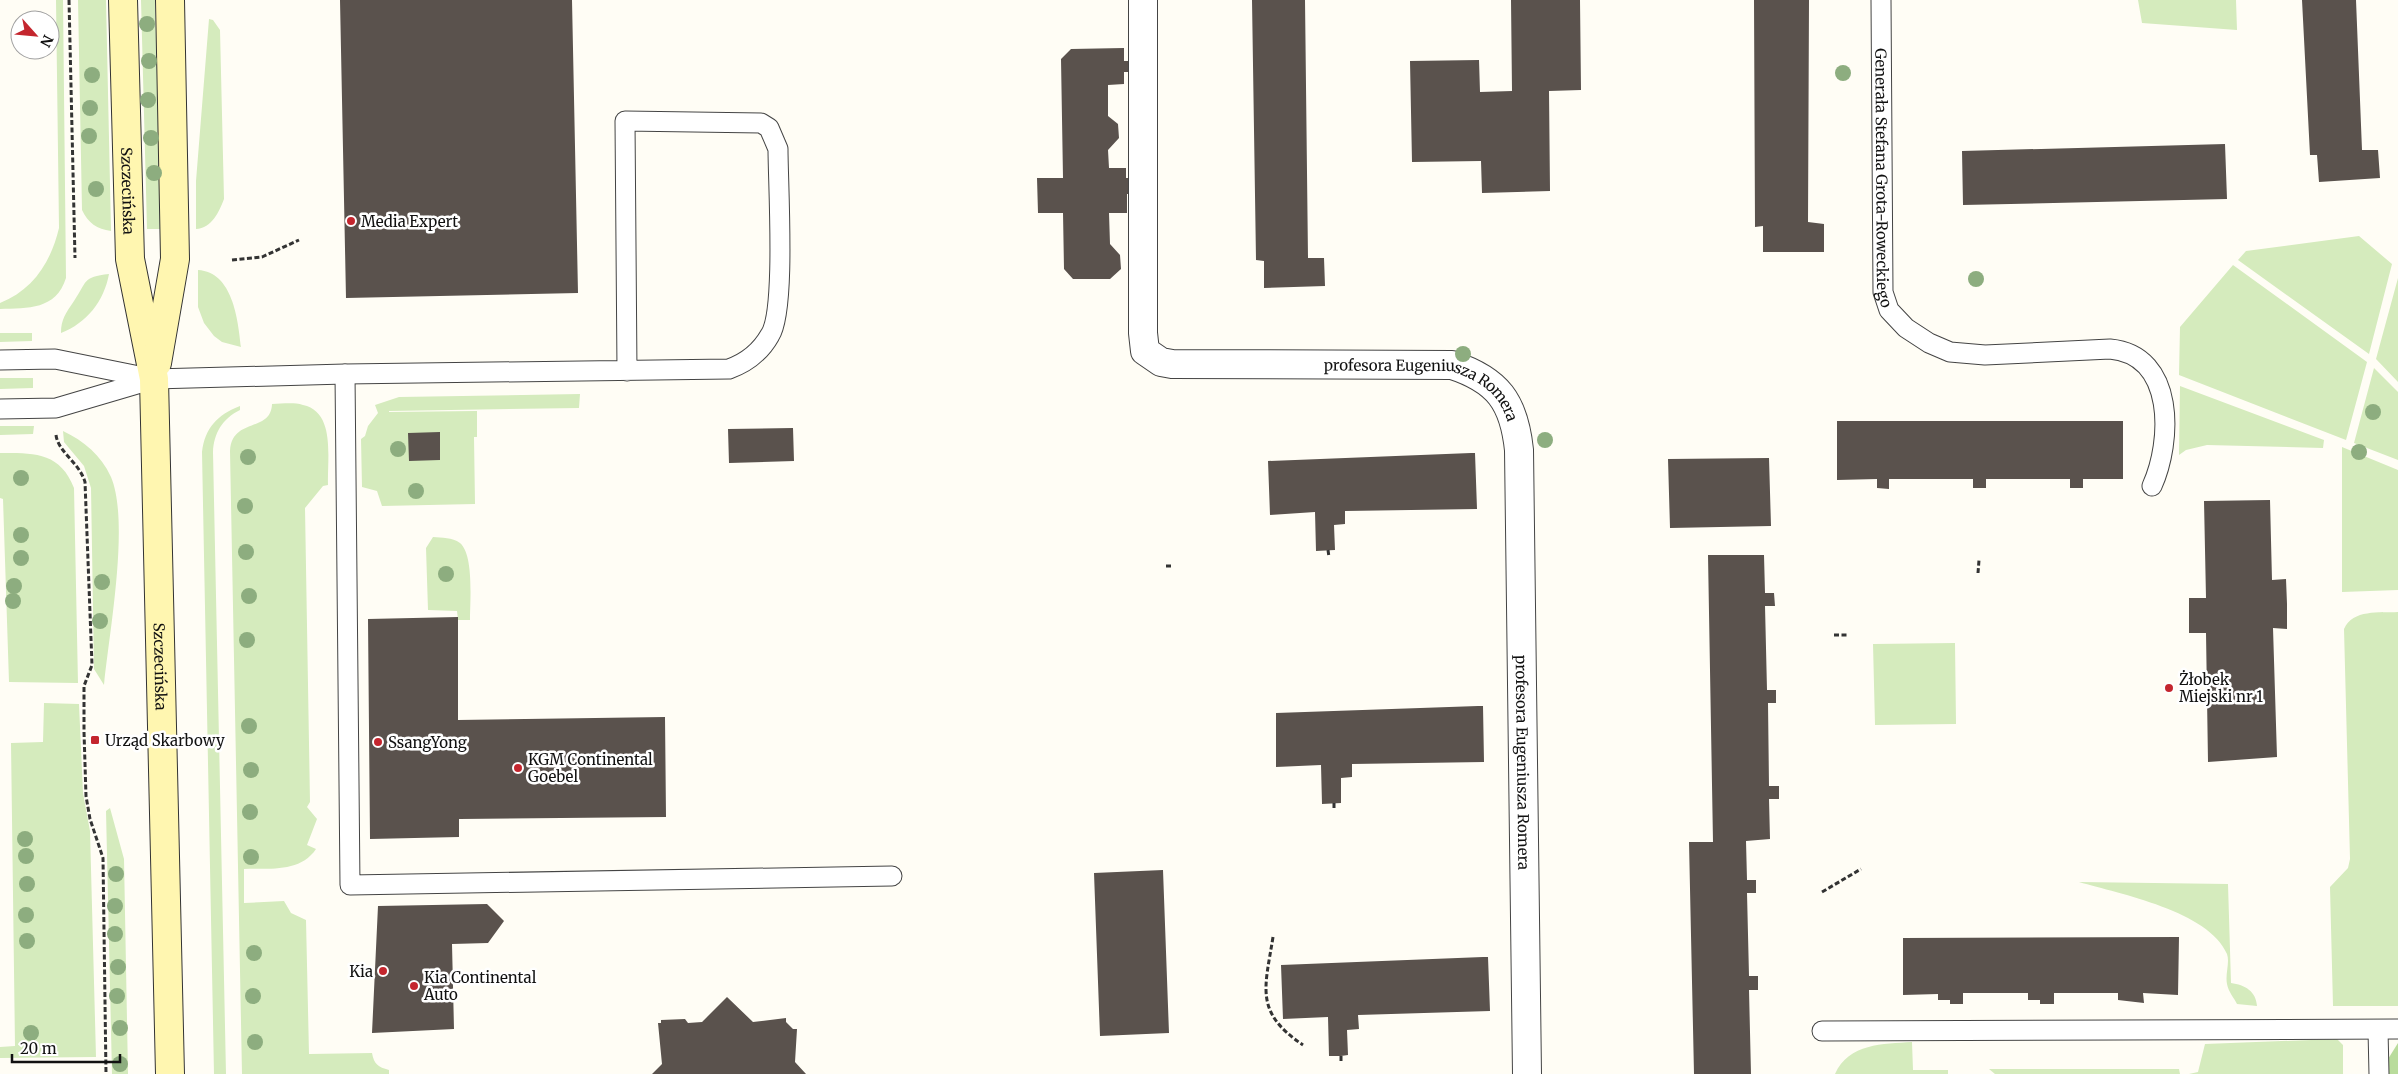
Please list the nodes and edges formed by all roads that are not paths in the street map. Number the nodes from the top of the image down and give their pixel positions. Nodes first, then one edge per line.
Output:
1 (124, 0) edge
2 (170, 0) edge
3 (1143, 0) edge
4 (1881, 0) edge
5 (0, 360) edge
6 (627, 371) junction
7 (345, 374) junction
8 (154, 379) junction
9 (0, 409) edge
10 (2152, 486) dead end
11 (892, 876) dead end
12 (2378, 1030) junction
13 (2398, 1030) edge
14 (1822, 1031) dead end
15 (170, 1074) edge
16 (1527, 1074) edge
17 (2379, 1074) edge

1 - 8 main road, Szczecińska
2 - 8 main road, Szczecińska
3 - 16 street, profesora Eugeniusza Romera
4 - 10 lane, Generała Stefana Grota-Roweckiego
5 - 8 lane
6 - 6 lane
6 - 7 lane
7 - 8 lane
7 - 11 lane
8 - 9 lane
8 - 15 main road, Szczecińska
12 - 13 lane
12 - 14 lane
12 - 17 lane

